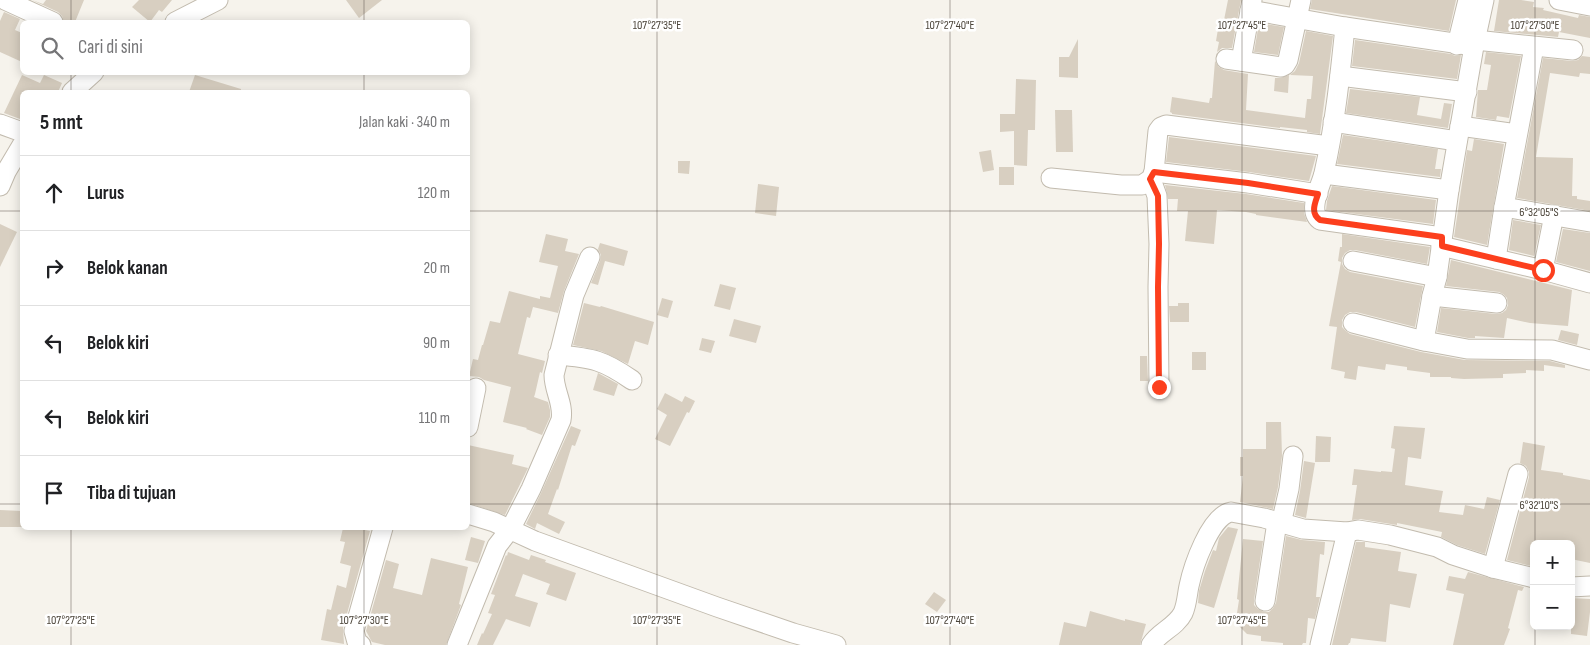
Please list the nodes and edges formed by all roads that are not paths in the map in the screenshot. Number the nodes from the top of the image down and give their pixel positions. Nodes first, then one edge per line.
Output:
1 (5, 0) edge
2 (218, 0) edge
3 (1301, 0) edge
4 (1468, 0) edge
5 (1484, 0) edge
6 (1559, 0) edge
7 (1251, 5) edge
8 (1590, 6) edge
9 (1297, 19) junction
10 (49, 20) edge
11 (179, 20) edge
12 (1345, 27) junction
13 (1469, 44) junction
14 (1534, 47) junction
15 (1573, 50) dead end
16 (91, 75) edge
17 (1340, 76) junction
18 (74, 90) edge
19 (1467, 92) junction
20 (1333, 122) junction
21 (0, 124) edge
22 (20, 131) edge
23 (1458, 134) junction
24 (1517, 134) junction
25 (1329, 146) junction
26 (20, 149) edge
27 (1324, 174) junction
28 (1152, 175) junction
29 (1051, 178) dead end
30 (3, 179) edge
31 (1449, 190) junction
32 (1318, 194) junction
33 (1504, 207) junction
34 (1554, 215) junction
35 (1590, 222) edge
36 (1442, 242) junction
37 (590, 257) dead end
38 (1496, 259) junction
39 (1353, 261) dead end
40 (1543, 270) junction
41 (1437, 277) junction
42 (1590, 283) edge
43 (1432, 296) junction
44 (1497, 303) dead end
45 (1353, 323) dead end
46 (1424, 340) junction
47 (558, 355) junction
48 (1590, 360) edge
49 (632, 380) dead end
50 (1159, 387) dead end
51 (476, 388) dead end
52 (470, 417) edge
53 (1293, 456) dead end
54 (1518, 474) dead end
55 (470, 515) edge
56 (1279, 523) junction
57 (511, 528) junction
58 (382, 530) edge
59 (1347, 532) junction
60 (1493, 568) junction
61 (1530, 577) edge
62 (1590, 586) edge
63 (1575, 587) edge
64 (1265, 601) dead end
65 (361, 645) edge
66 (457, 645) edge
67 (836, 645) edge
68 (1151, 645) edge
69 (1320, 645) edge

1 - 10 street
2 - 11 street
3 - 9 street
4 - 13 street
5 - 13 street
6 - 8 street
7 - 9 street
7 - 9 street
9 - 12 street
12 - 13 street
12 - 17 street
13 - 14 street
13 - 19 street
14 - 15 street
14 - 24 street
16 - 18 street
17 - 19 street
17 - 20 street
19 - 23 street
20 - 23 street
20 - 25 street
21 - 22 street
23 - 24 street
23 - 31 street
24 - 33 street
25 - 27 street
25 - 28 street
26 - 30 street
27 - 31 street
27 - 32 street
28 - 29 street
28 - 32 street
28 - 50 street
31 - 36 street
32 - 36 street
33 - 34 street
33 - 38 street
34 - 35 street
34 - 40 street
36 - 38 street
36 - 41 street
37 - 47 street
38 - 40 street
39 - 41 street
40 - 42 street
41 - 43 street
43 - 44 street
43 - 46 street
45 - 46 street
46 - 48 street
47 - 49 street
47 - 57 street
51 - 52 street
53 - 56 street
54 - 60 street
55 - 57 street
56 - 59 street
56 - 64 street
56 - 68 street
57 - 66 street
57 - 67 street
58 - 65 street
59 - 60 street
59 - 69 street
60 - 61 street
62 - 63 street

